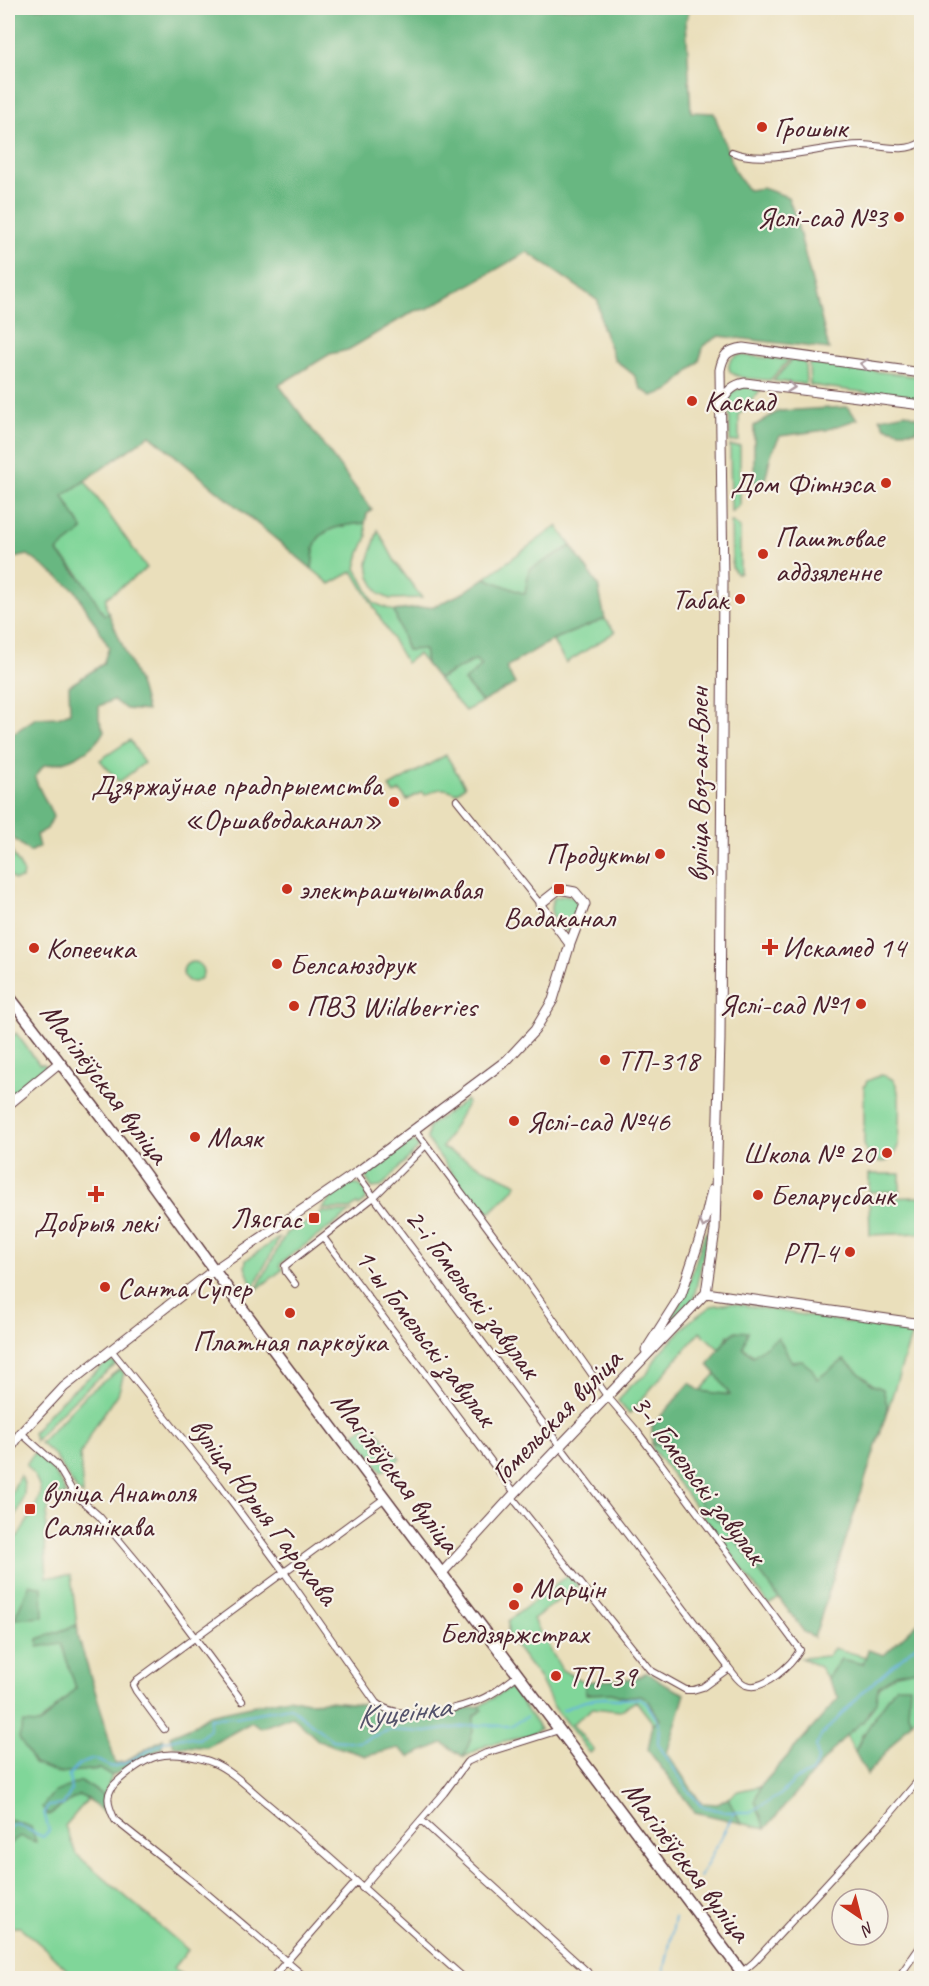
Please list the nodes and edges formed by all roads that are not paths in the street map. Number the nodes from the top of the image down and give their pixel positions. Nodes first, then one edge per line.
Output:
1 (921, 142) edge
2 (732, 152) dead end
3 (921, 373) edge
4 (721, 403) junction
5 (921, 405) edge
6 (457, 800) dead end
7 (540, 904) junction
8 (570, 944) junction
9 (8, 995) edge
10 (59, 1063) junction
11 (8, 1105) edge
12 (415, 1130) junction
13 (426, 1145) junction
14 (717, 1167) junction
15 (356, 1173) junction
16 (374, 1197) junction
17 (323, 1237) junction
18 (214, 1270) junction
19 (295, 1284) dead end
20 (706, 1293) junction
21 (921, 1324) edge
22 (111, 1350) junction
23 (631, 1372) junction
24 (607, 1396) junction
25 (21, 1433) junction
26 (560, 1446) junction
27 (8, 1452) edge
28 (514, 1495) junction
29 (385, 1498) junction
30 (284, 1572) junction
31 (442, 1573) junction
32 (195, 1639) junction
33 (800, 1650) joint
34 (729, 1668) junction
35 (518, 1675) junction
36 (242, 1701) dead end
37 (164, 1729) dead end
38 (559, 1730) junction
39 (921, 1776) edge
40 (421, 1820) junction
41 (356, 1882) junction
42 (362, 1888) junction
43 (921, 1944) edge
44 (287, 1962) junction
45 (743, 1976) edge
46 (272, 1978) edge
47 (306, 1978) edge
48 (464, 1978) edge
49 (594, 1978) edge
50 (898, 1978) edge

1 - 2 street
3 -> 4 main road, вуліца Воз-ан-Влен
4 -> 5 main road
4 - 14 main road, вуліца Воз-ан-Влен
6 - 7 street
7 - 8 main road
7 - 8 main road
8 - 12 main road
9 - 10 main road, Магілёўская вуліца
10 - 11 main road
10 - 18 main road, Магілёўская вуліца
12 - 13 street, 3-і Гомельскі завулак
12 - 15 main road
13 - 16 street
13 - 24 street, 3-і Гомельскі завулак
14 - 20 main road, вуліца Воз-ан-Влен
14 -> 23 main road, вуліца Воз-ан-Влен
15 - 16 street, 2-і Гомельскі завулак
15 - 18 main road
16 - 17 street
16 - 26 street, 2-і Гомельскі завулак
17 - 19 street
17 - 28 street, 1-ы Гомельскі завулак
18 - 22 main road
18 - 29 main road, Магілёўская вуліца
20 - 21 main road
20 - 23 main road, Гомельская вуліца
22 - 25 main road
22 - 30 street, вуліца Юрыя Гарохава
23 - 24 main road, Гомельская вуліца
24 - 26 main road, Гомельская вуліца
24 - 33 street, 3-і Гомельскі завулак
25 - 27 main road
25 - 32 street
26 - 28 main road, Гомельская вуліца
26 - 34 street, 2-і Гомельскі завулак
28 - 31 main road, Гомельская вуліца
28 - 34 street, 1-ы Гомельскі завулак
29 - 30 street
29 - 31 main road, Магілёўская вуліца
30 - 32 street
30 - 35 street, вуліца Юрыя Гарохава
31 - 35 main road, Магілёўская вуліца
32 - 36 street
32 - 37 street
33 - 34 street, 2-і Гомельскі завулак
35 - 38 main road, Магілёўская вуліца
38 - 40 street
38 - 45 main road, Магілёўская вуліца
39 - 45 street
40 - 42 street
40 - 49 street
41 - 42 street
41 - 44 street
41 - 44 street
42 - 48 street
43 - 50 street
44 - 46 street
44 - 47 street

